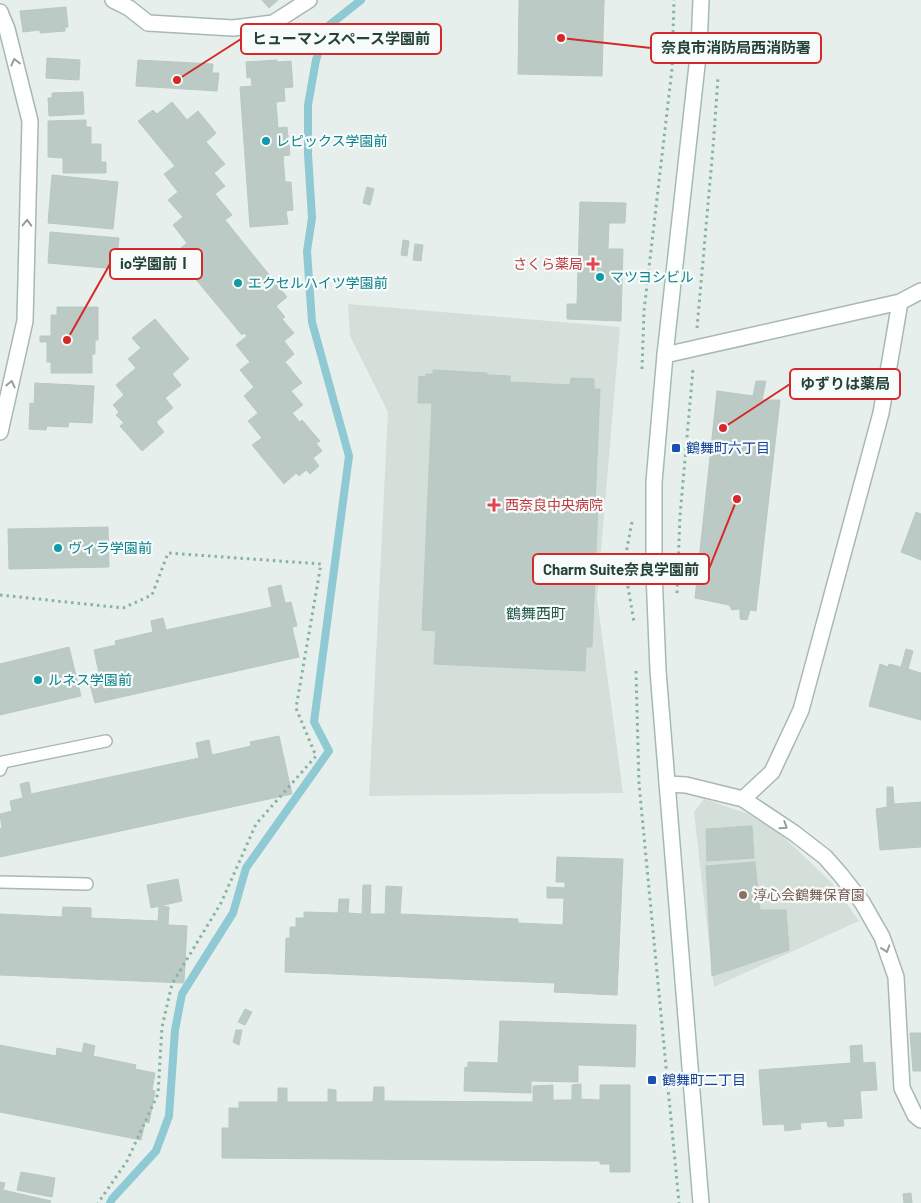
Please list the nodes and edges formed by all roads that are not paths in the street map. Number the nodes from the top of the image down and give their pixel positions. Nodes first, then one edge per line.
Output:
1 (114, 0) edge
2 (309, 0) edge
3 (701, 0) edge
4 (0, 12) edge
5 (4, 32) edge
6 (921, 291) edge
7 (900, 302) junction
8 (665, 355) junction
9 (0, 432) edge
10 (106, 741) dead end
11 (0, 770) edge
12 (667, 784) junction
13 (743, 799) junction
14 (0, 882) edge
15 (86, 884) dead end
16 (921, 1120) edge
17 (701, 1203) edge

1 - 2 street
3 - 8 street
4 - 5 street
9 -> 5 street
6 - 7 street
7 - 8 street
7 - 13 street
8 - 12 street
10 - 11 lane
12 - 13 street
12 - 17 street
13 -> 16 street
14 - 15 lane

